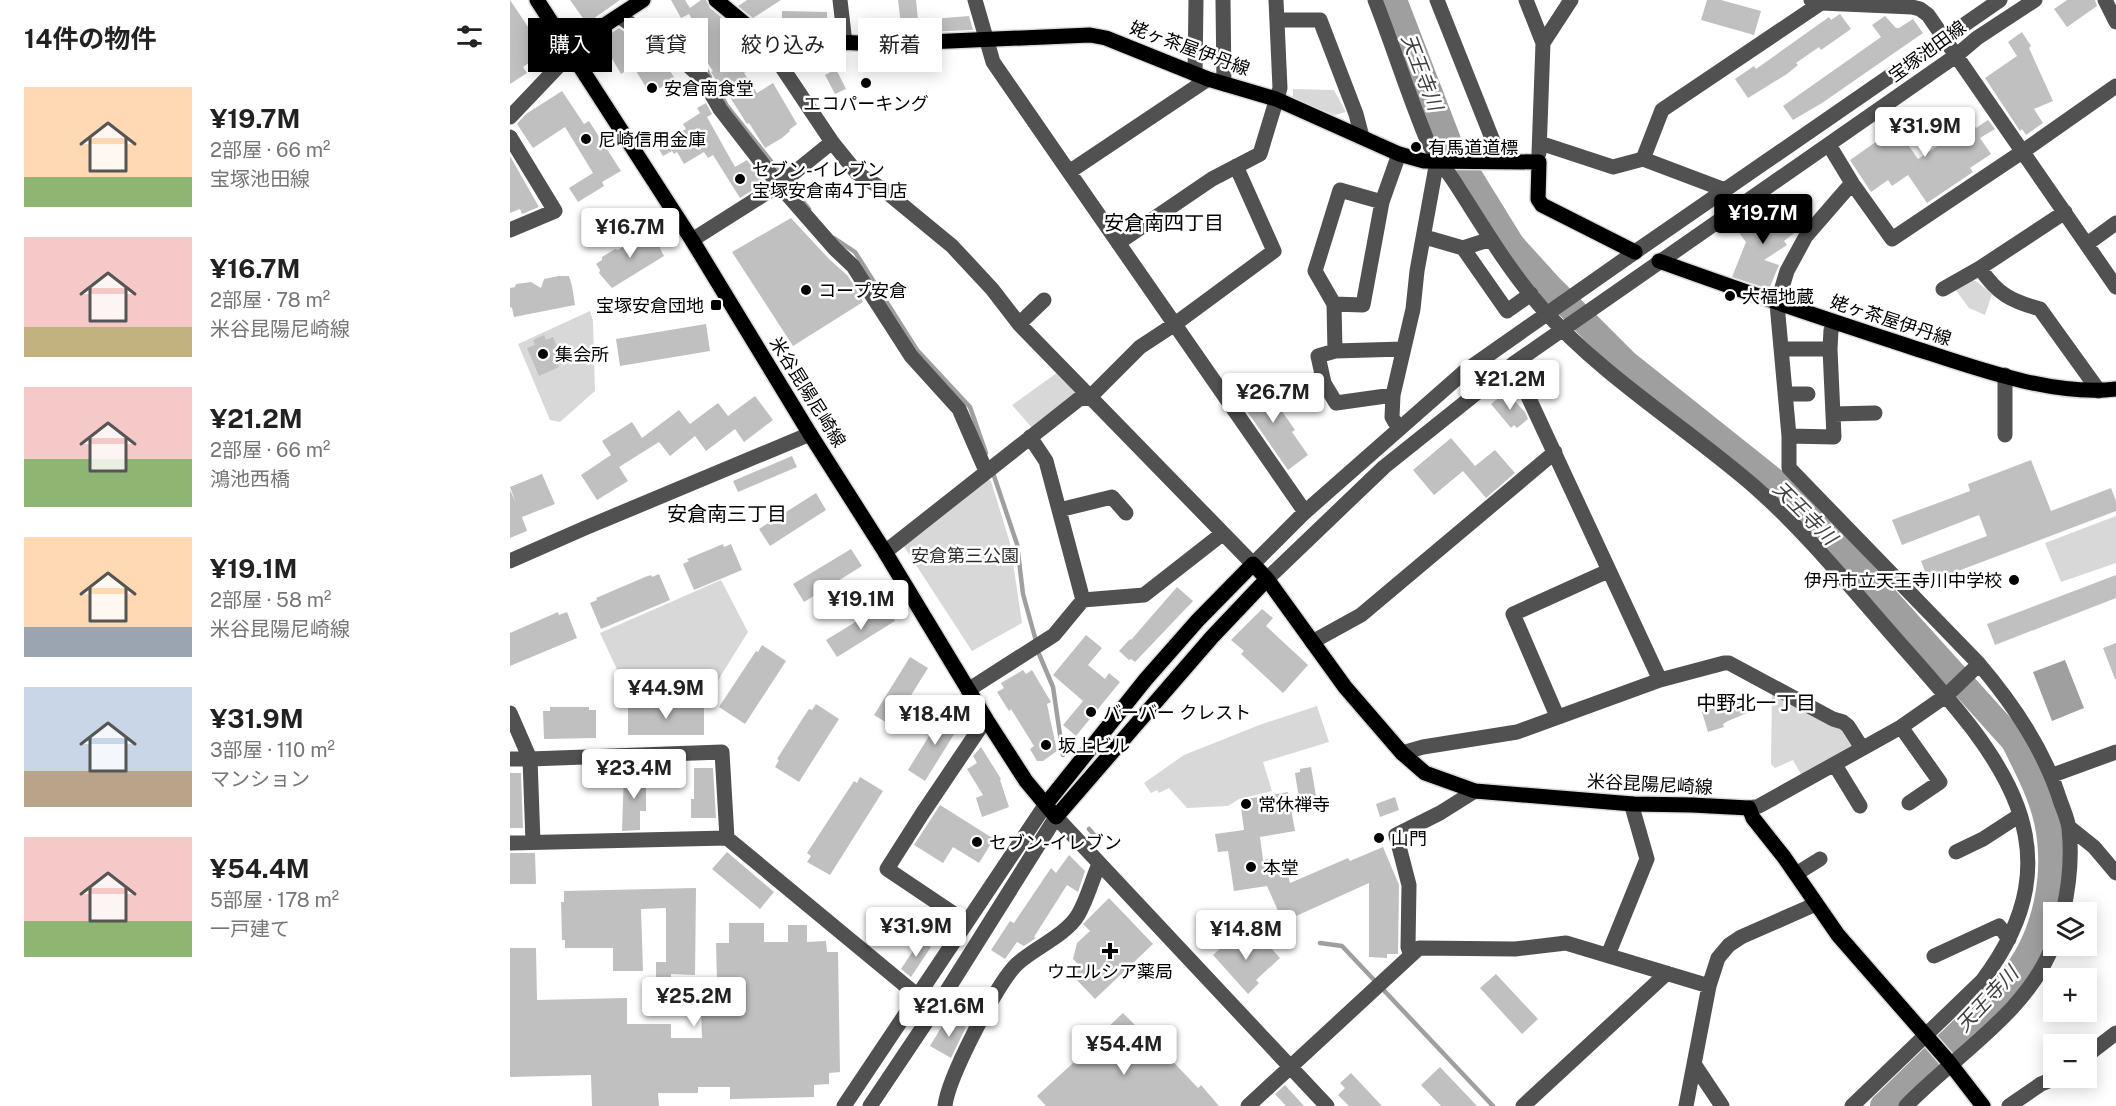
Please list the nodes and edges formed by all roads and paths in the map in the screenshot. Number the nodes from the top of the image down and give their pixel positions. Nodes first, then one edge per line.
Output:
1 (537, 0) edge
2 (643, 0) edge
3 (716, 0) edge
4 (840, 0) edge
5 (975, 0) edge
6 (1196, 0) edge
7 (1222, 0) edge
8 (1276, 0) edge
9 (1375, 0) edge
10 (1437, 0) edge
11 (1526, 0) edge
12 (1571, 0) edge
13 (2000, 0) edge
14 (2035, 0) edge
15 (2104, 0) edge
16 (1816, 1) edge
17 (619, 16) junction
18 (549, 18) edge
19 (738, 18) edge
20 (842, 18) edge
21 (1278, 20) junction
22 (612, 21) edge
23 (2116, 22) edge
24 (987, 38) junction
25 (1945, 38) junction
26 (846, 43) edge
27 (1543, 43) junction
28 (1957, 55) junction
29 (553, 72) edge
30 (583, 72) edge
31 (785, 72) edge
32 (1201, 77) junction
33 (1224, 84) junction
34 (2116, 86) edge
35 (1276, 99) junction
36 (510, 117) edge
37 (510, 137) edge
38 (1362, 138) junction
39 (832, 142) junction
40 (1540, 143) junction
41 (1829, 145) junction
42 (2022, 152) junction
43 (1399, 154) junction
44 (1643, 159) junction
45 (1442, 161) junction
46 (1501, 161) junction
47 (1539, 162) junction
48 (1236, 166) junction
49 (1069, 172) junction
50 (1851, 183) junction
51 (779, 185) junction
52 (1725, 190) junction
53 (1382, 202) junction
54 (2065, 212) junction
55 (2116, 223) edge
56 (510, 230) edge
57 (1425, 237) junction
58 (1491, 239) junction
59 (692, 240) junction
60 (1118, 243) junction
61 (2087, 244) junction
62 (1463, 248) junction
63 (1635, 252) junction
64 (1659, 261) junction
65 (1980, 268) junction
66 (2116, 287) edge
67 (1943, 289) dead end
68 (1531, 294) junction
69 (1044, 300) dead end
70 (1334, 304) junction
71 (1777, 304) junction
72 (1549, 312) junction
73 (1836, 323) junction
74 (1019, 324) junction
75 (1175, 324) junction
76 (1564, 328) junction
77 (1403, 349) junction
78 (1782, 349) junction
79 (1830, 349) junction
80 (1335, 351) junction
81 (1513, 364) junction
82 (2005, 375) junction
83 (2116, 389) edge
84 (2099, 391) junction
85 (1785, 394) junction
86 (1808, 394) dead end
87 (1393, 395) junction
88 (1090, 397) junction
89 (1875, 412) dead end
90 (1833, 414) junction
91 (2002, 425) dead end
92 (1399, 429) junction
93 (810, 434) junction
94 (1789, 436) junction
95 (1030, 437) junction
96 (1555, 452) junction
97 (986, 471) junction
98 (1059, 510) junction
99 (1305, 512) junction
100 (1126, 513) dead end
101 (1222, 534) junction
102 (885, 552) junction
103 (510, 561) edge
104 (1253, 564) junction
105 (1608, 571) junction
106 (1267, 579) junction
107 (1083, 600) junction
108 (1312, 642) junction
109 (1976, 667) junction
110 (1660, 680) junction
111 (968, 690) junction
112 (1949, 693) junction
113 (510, 712) edge
114 (1557, 717) junction
115 (986, 719) junction
116 (1900, 726) junction
117 (1862, 747) junction
118 (2116, 752) edge
119 (1402, 753) junction
120 (510, 759) edge
121 (530, 759) junction
122 (1835, 765) junction
123 (2053, 775) junction
124 (1475, 791) junction
125 (1909, 803) dead end
126 (1046, 804) junction
127 (1633, 804) junction
128 (1860, 806) dead end
129 (1749, 808) junction
130 (2020, 814) junction
131 (1056, 817) junction
132 (2069, 827) junction
133 (727, 838) junction
134 (533, 842) junction
135 (510, 843) edge
136 (1956, 852) dead end
137 (1820, 859) dead end
138 (1099, 864) junction
139 (2116, 873) edge
140 (1796, 874) junction
141 (2065, 902) edge
142 (1816, 904) junction
143 (966, 922) junction
144 (2008, 939) junction
145 (1411, 955) junction
146 (1608, 955) junction
147 (1934, 956) dead end
148 (2048, 956) edge
149 (1666, 974) junction
150 (1709, 986) junction
151 (918, 996) junction
152 (2116, 1033) edge
153 (1928, 1037) junction
154 (2097, 1048) edge
155 (1950, 1063) junction
156 (1694, 1064) junction
157 (1291, 1067) junction
158 (2043, 1084) edge
159 (844, 1106) edge
160 (870, 1106) edge
161 (945, 1106) edge
162 (1248, 1106) edge
163 (1327, 1106) edge
164 (1523, 1106) edge
165 (1686, 1106) edge
166 (1722, 1106) edge
167 (1852, 1106) edge
168 (1906, 1106) edge
169 (1983, 1106) edge
170 (2009, 1106) edge

1 - 18 main road, 米谷昆陽尼崎線
2 - 17 main road
3 - 19 main road
4 - 20 street
5 - 24 street
6 - 32 street
7 - 33 street
8 - 21 street
9 - 45 street
10 - 46 street
11 - 27 street
12 - 27 street
13 - 25 street
14 - 28 street, 宝塚池田線
15 - 23 street
16 - 25 street
16 - 44 street
17 - 22 main road
17 - 51 street
21 - 35 street
21 - 38 street
24 - 26 main road, 姥ヶ茶屋伊丹線
24 - 32 main road, 姥ヶ茶屋伊丹線
24 - 49 street
25 - 28 street
25 - 52 street
27 - 40 street
28 - 41 street, 宝塚池田線
28 - 42 street
29 - 36 street
30 - 59 main road, 米谷昆陽尼崎線
31 - 39 street
32 - 33 main road, 姥ヶ茶屋伊丹線
32 - 49 street
33 - 35 main road, 姥ヶ茶屋伊丹線
34 - 42 street
35 - 38 main road, 姥ヶ茶屋伊丹線
35 - 48 street
37 - 56 street
38 - 43 main road, 姥ヶ茶屋伊丹線
39 - 51 street
39 - 74 street
40 - 44 street
40 - 47 street
41 - 50 street
41 - 64 street, 宝塚池田線
42 - 50 street
42 - 54 street
43 - 45 main road, 姥ヶ茶屋伊丹線
43 - 53 street
44 - 52 street
45 - 46 main road, 姥ヶ茶屋伊丹線
45 - 57 street
45 - 58 street
46 - 47 main road, 姥ヶ茶屋伊丹線
47 - 63 main road
48 - 60 street
48 - 75 street
49 - 60 street
50 - 71 street
51 - 59 street
51 - 97 street
52 - 63 street
53 - 70 street
53 - 70 street
54 - 61 street
54 - 65 street
55 - 61 street
57 - 62 street
57 - 77 street
58 - 62 street
58 - 68 street
59 - 93 main road, 米谷昆陽尼崎線
60 - 75 street
61 - 66 street
62 - 68 street
63 - 72 street
64 - 71 main road, 姥ヶ茶屋伊丹線
64 - 76 street, 宝塚池田線
65 - 67 street
65 - 84 street
68 - 72 street
69 - 74 street
70 - 80 street
71 - 73 main road, 姥ヶ茶屋伊丹線
71 - 78 street
72 - 76 street
72 - 92 street
73 - 79 street
73 - 82 main road, 姥ヶ茶屋伊丹線
74 - 88 street
75 - 88 street
75 - 99 street
76 - 81 street, 宝塚池田線
76 - 112 street
77 - 80 street
77 - 87 street
78 - 79 street
78 - 85 street
79 - 90 street
80 - 87 street
81 - 96 street
81 - 106 street, 宝塚池田線
82 - 84 main road, 姥ヶ茶屋伊丹線
82 - 91 street
83 - 84 main road, 姥ヶ茶屋伊丹線
85 - 86 street
85 - 94 street
87 - 92 street
88 - 95 street
88 - 101 street
89 - 90 street
90 - 94 street
92 - 99 street
93 - 102 main road, 米谷昆陽尼崎線
93 - 103 street
94 - 109 street
95 - 97 street
95 - 98 street
96 - 105 street
96 - 108 street
97 - 102 street
98 - 100 street
98 - 107 street
99 - 104 street
101 - 104 street
101 - 107 street
102 - 111 main road, 米谷昆陽尼崎線
104 - 106 main road, 米谷昆陽尼崎線
104 - 126 main road
105 - 110 street
105 - 114 street
106 - 108 main road, 米谷昆陽尼崎線
106 - 131 main road
107 - 111 street
108 - 119 main road, 米谷昆陽尼崎線
109 - 112 street
109 - 123 street
110 - 114 street
110 - 117 street
111 - 115 main road, 米谷昆陽尼崎線
112 - 116 street
112 - 130 street
113 - 121 street
114 - 119 street
115 - 126 main road, 米谷昆陽尼崎線
115 - 143 street
116 - 117 street
116 - 125 street
117 - 122 street
118 - 123 street
119 - 124 main road, 米谷昆陽尼崎線
120 - 121 street
121 - 133 street
121 - 134 street
122 - 128 street
122 - 129 street
123 - 132 street
124 - 127 main road, 米谷昆陽尼崎線
124 - 145 street
126 - 131 main road, 米谷昆陽尼崎線
126 - 143 street
127 - 129 main road, 米谷昆陽尼崎線
127 - 146 street
129 - 140 main road
130 - 136 street
130 - 144 street
131 - 138 street
131 - 160 street
132 - 139 street
132 - 141 street
133 - 134 street
133 - 151 street
134 - 135 street
137 - 140 street
138 - 157 street
138 - 161 street
140 - 142 main road
142 - 150 street
142 - 153 main road
143 - 151 street
144 - 147 street
144 - 153 street
145 - 146 street
145 - 157 street
146 - 149 street
148 - 155 street
149 - 150 street
149 - 164 street
150 - 156 street
151 - 159 street
152 - 154 street
153 - 155 main road
153 - 167 street
155 - 168 street
155 - 169 main road
156 - 165 street
156 - 166 street
157 - 162 street
157 - 163 street
158 - 170 street

